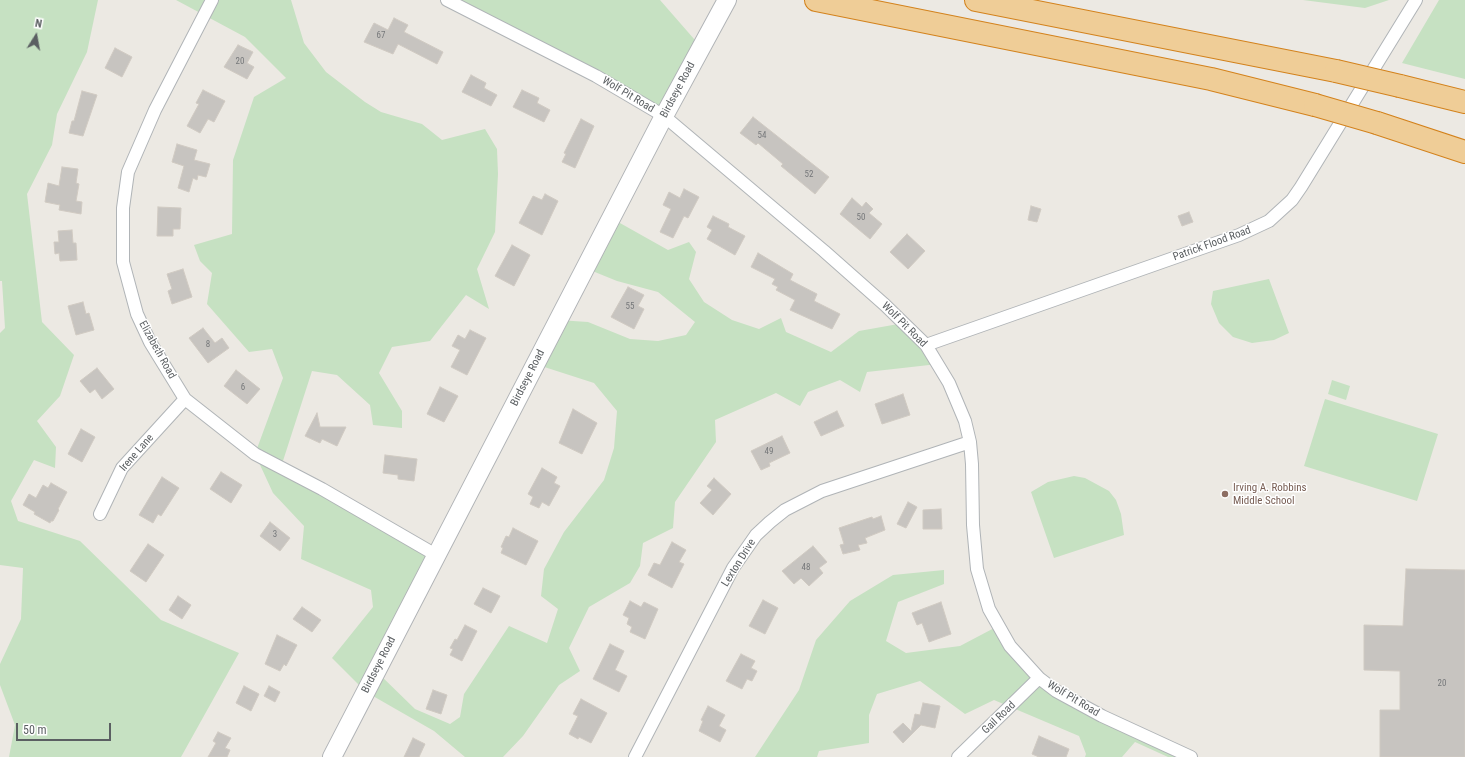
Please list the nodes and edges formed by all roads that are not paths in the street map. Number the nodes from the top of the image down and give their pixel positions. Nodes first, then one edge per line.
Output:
1 (212, 0) edge
2 (447, 0) edge
3 (727, 0) edge
4 (816, 0) edge
5 (976, 0) edge
6 (1416, 0) edge
7 (1465, 102) edge
8 (664, 116) junction
9 (1465, 152) edge
10 (926, 345) junction
11 (185, 399) junction
12 (970, 442) junction
13 (100, 514) dead end
14 (436, 555) junction
15 (1039, 678) junction
16 (332, 757) edge
17 (635, 757) edge
18 (958, 757) edge
19 (1191, 757) edge

1 - 11 street, Elizabeth Road
2 - 8 street, Wolf Pit Road
3 - 8 main road, Birdseye Road
4 - 9 highway, bridge
5 - 7 highway, bridge
6 - 10 street, Patrick Flood Road
8 - 10 street, Wolf Pit Road
8 - 14 main road, Birdseye Road
10 - 12 street, Wolf Pit Road
11 - 13 street, Irene Lane
11 - 14 street, Elizabeth Road
12 - 15 street, Wolf Pit Road
12 - 17 street, Lexton Drive
14 - 16 main road, Birdseye Road
15 - 18 street, Gail Road
15 - 19 street, Wolf Pit Road

